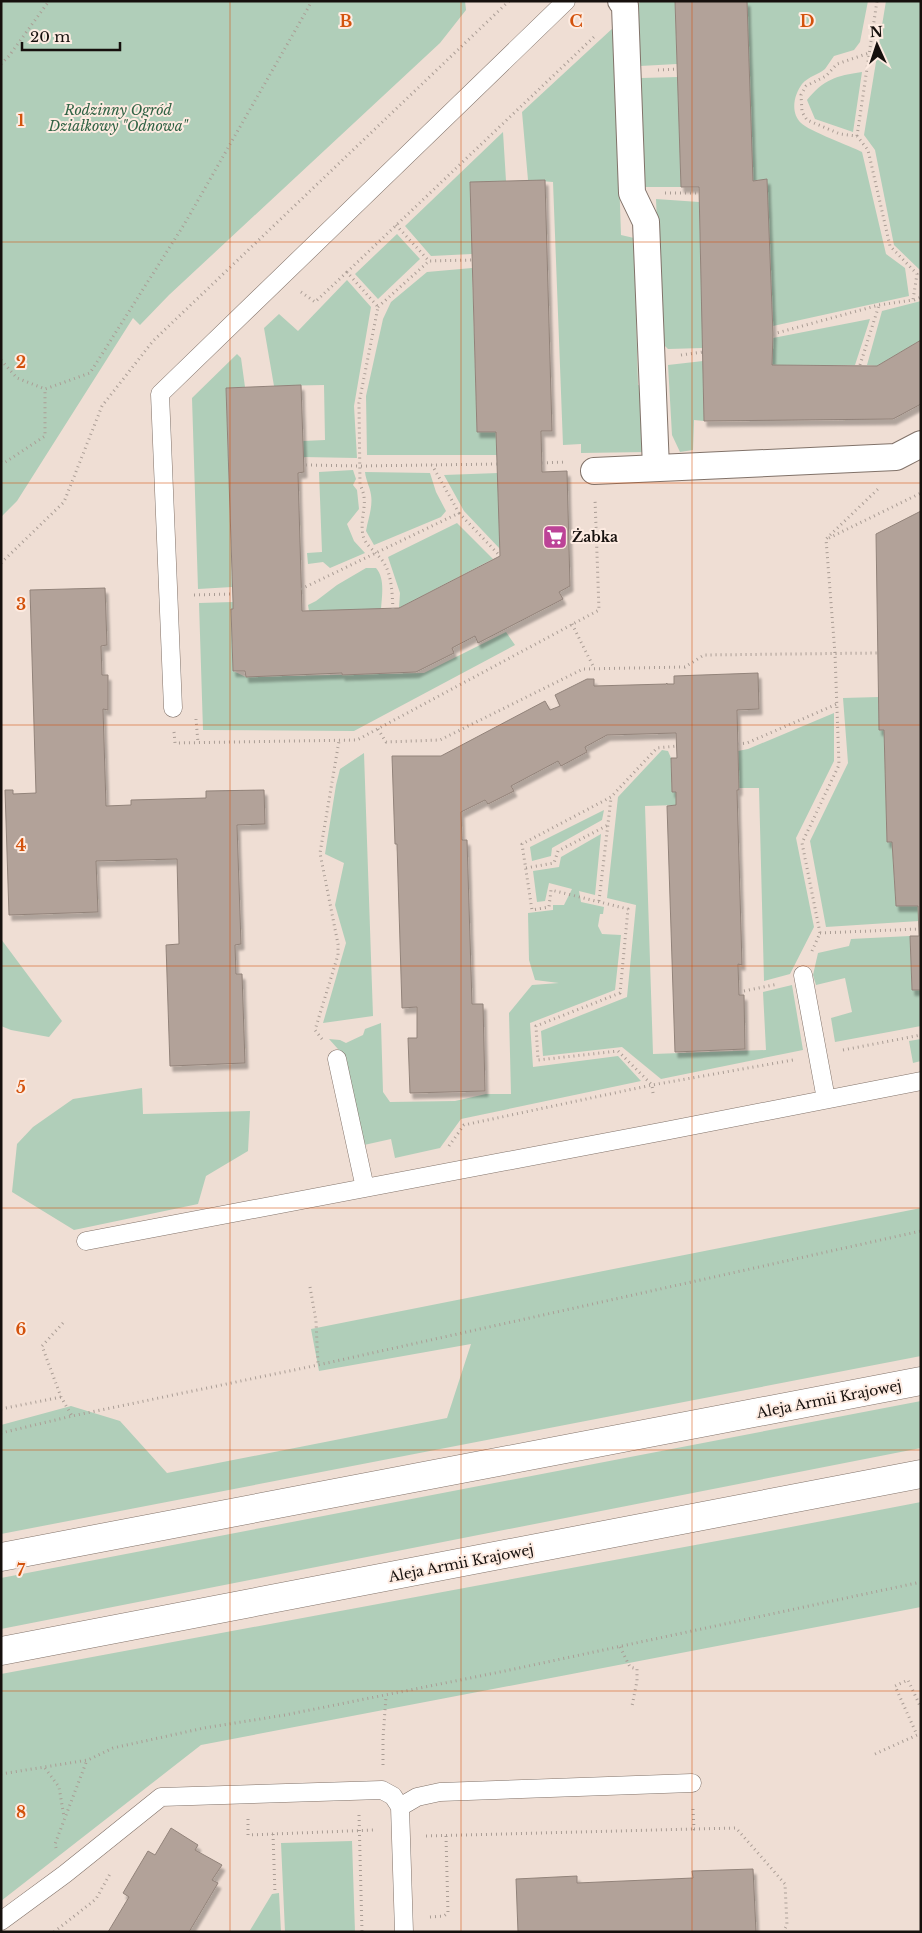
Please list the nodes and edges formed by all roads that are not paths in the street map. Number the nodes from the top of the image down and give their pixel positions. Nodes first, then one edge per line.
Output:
1 (566, 1) edge
2 (623, 4) edge
3 (921, 444) edge
4 (656, 468) junction
5 (594, 471) road end
6 (172, 708) dead end
7 (803, 976) road end
8 (337, 1060) dead end
9 (921, 1081) edge
10 (826, 1099) junction
11 (364, 1188) junction
12 (86, 1241) dead end
13 (921, 1381) edge
14 (921, 1474) edge
15 (1, 1557) edge
16 (1, 1651) edge
17 (692, 1783) road end
18 (400, 1807) junction
19 (1, 1921) edge
20 (404, 1932) edge

1 - 6 lane
2 - 4 street
3 - 4 street
4 - 5 street
7 - 10 lane
8 - 11 lane
9 - 10 lane
10 - 11 lane
11 - 12 lane
13 - 15 main road, Aleja Armii Krajowej
14 - 16 main road, Aleja Armii Krajowej
17 - 18 lane
18 - 19 lane
18 - 20 lane

